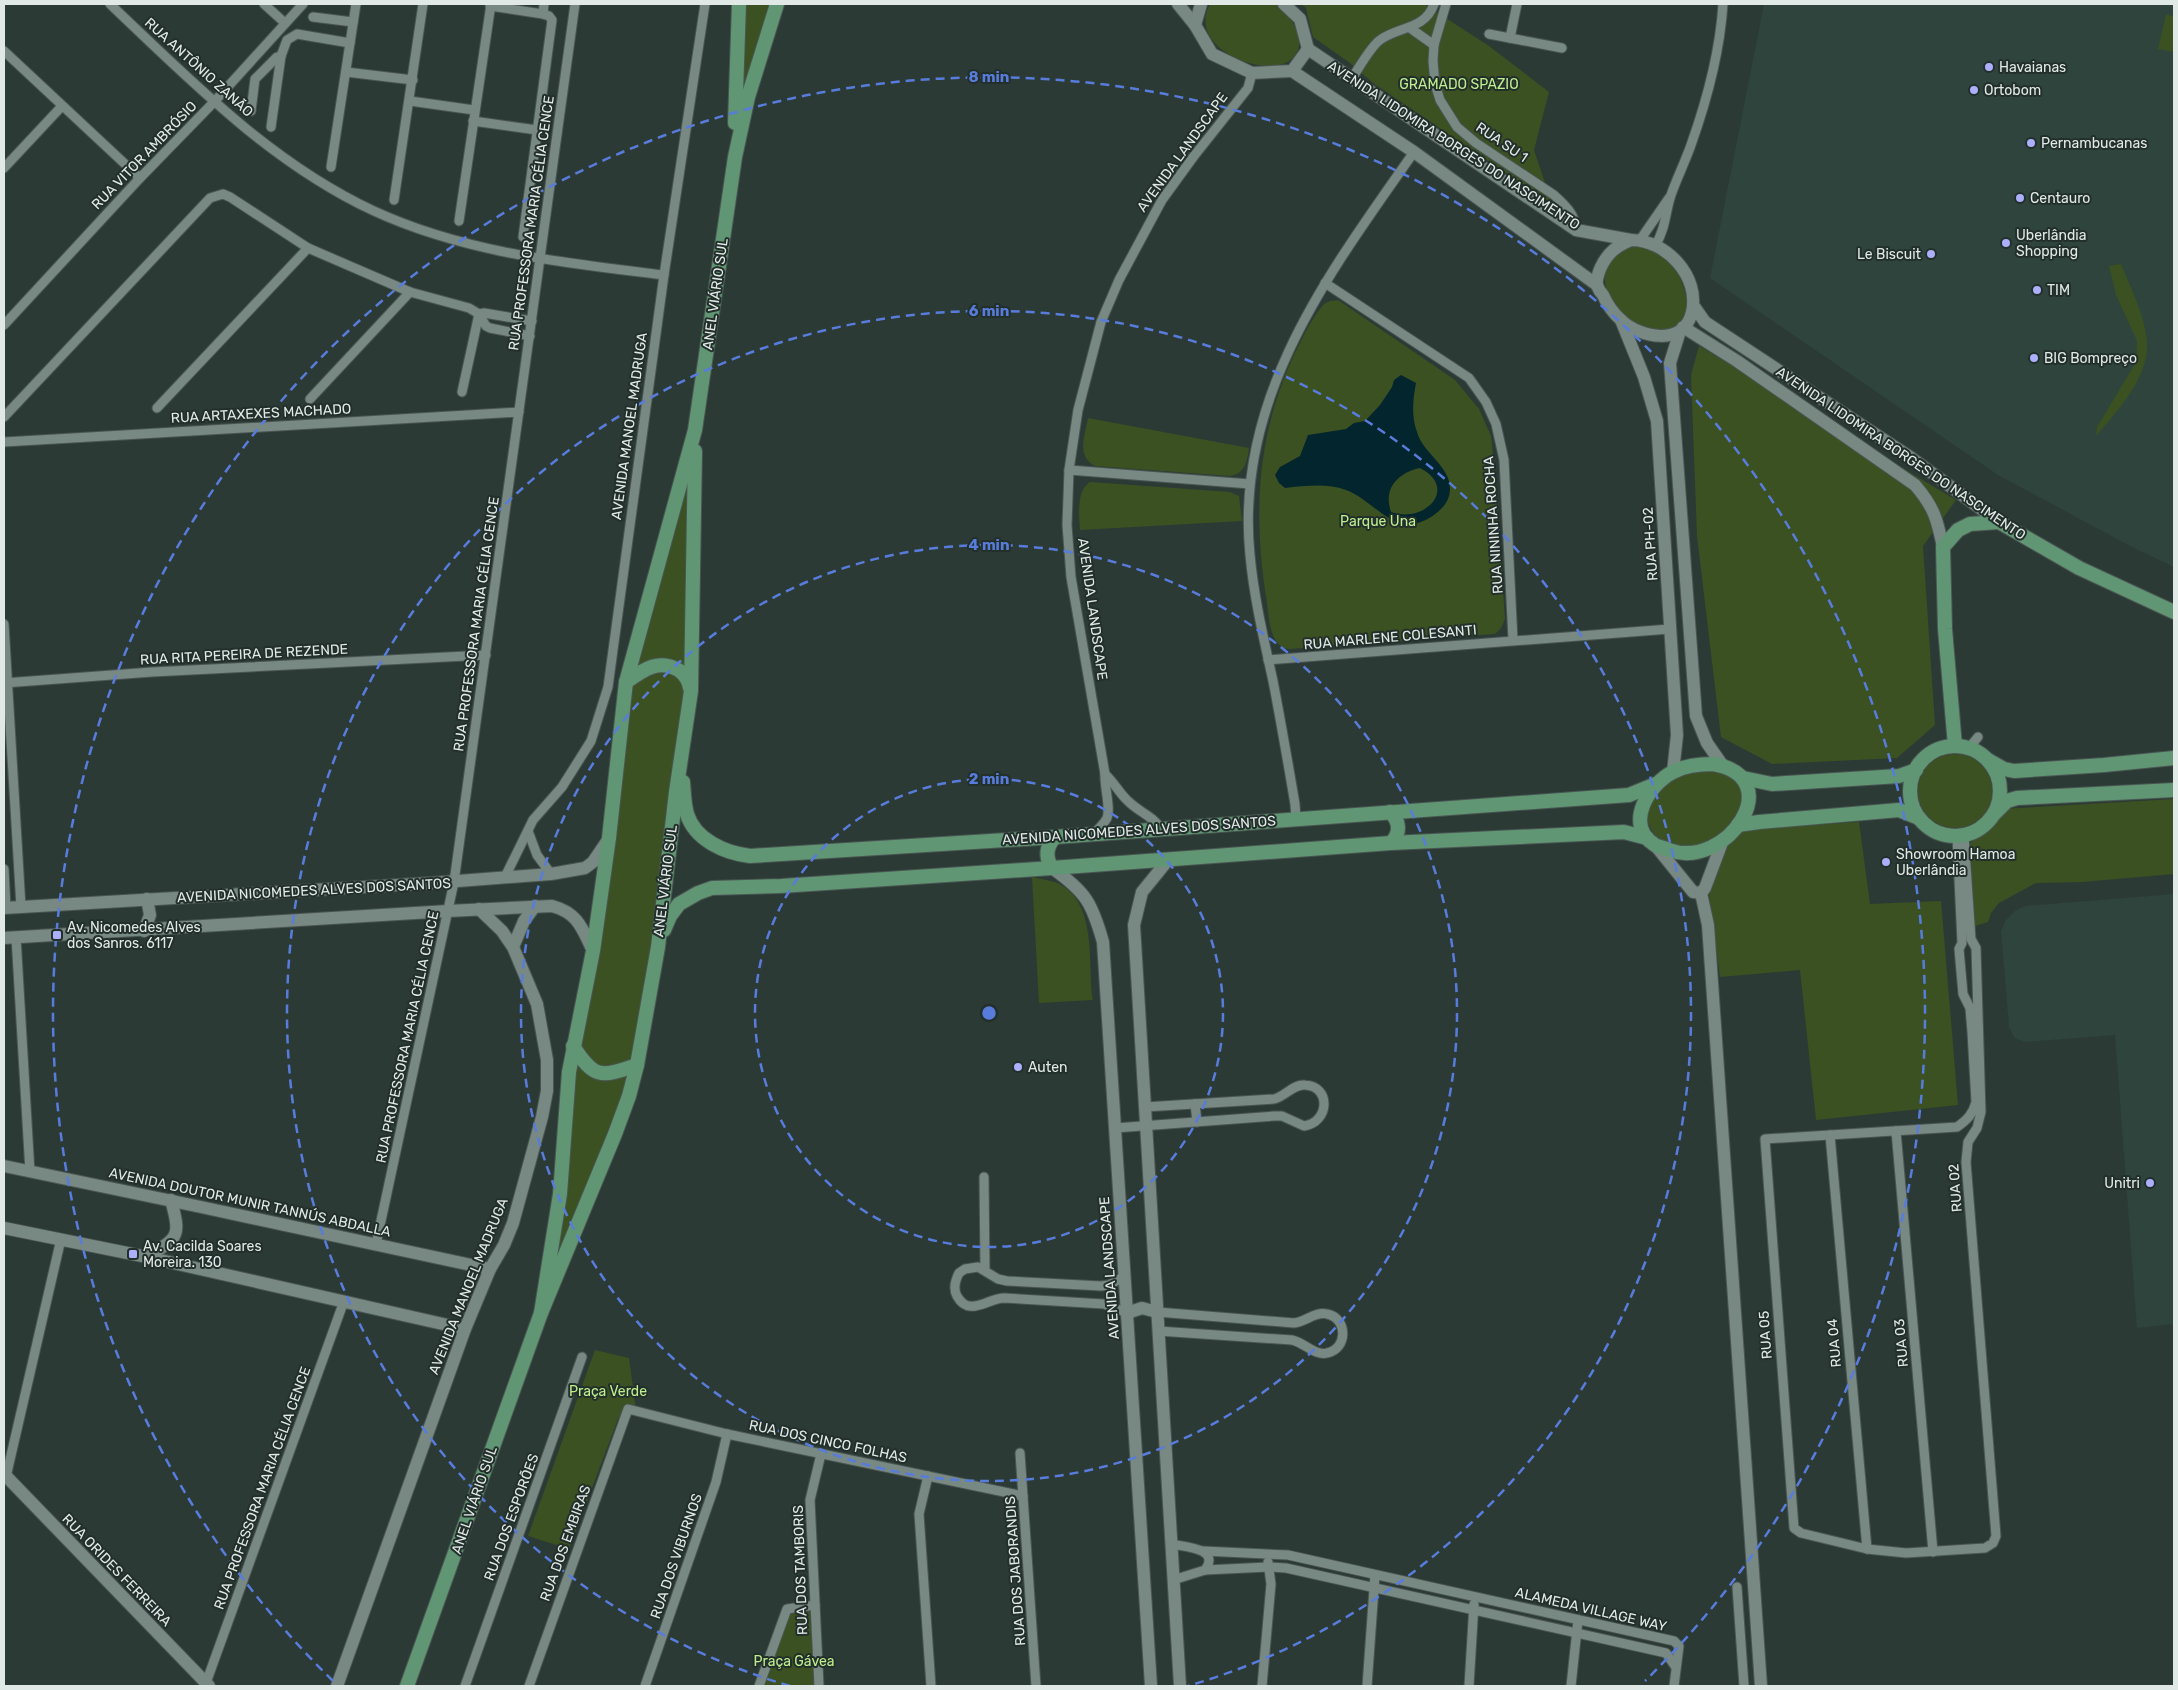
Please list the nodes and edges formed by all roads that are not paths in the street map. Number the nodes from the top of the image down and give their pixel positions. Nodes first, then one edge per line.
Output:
1 (110, 4) edge
2 (264, 4) edge
3 (303, 4) edge
4 (356, 4) edge
5 (423, 4) edge
6 (544, 4) edge
7 (575, 4) edge
8 (705, 4) edge
9 (739, 4) edge
10 (777, 4) edge
11 (1178, 4) edge
12 (1201, 4) edge
13 (1284, 4) edge
14 (1434, 4) edge
15 (1446, 4) edge
16 (1517, 4) edge
17 (1723, 4) edge
18 (490, 5) edge
19 (543, 14) junction
20 (312, 17) dead end
21 (353, 22) junction
22 (284, 23) junction
23 (1195, 25) junction
24 (1410, 28) junction
25 (1489, 34) dead end
26 (1510, 38) junction
27 (350, 43) junction
28 (1434, 45) junction
29 (1562, 48) dead end
30 (1308, 49) junction
31 (4, 51) edge
32 (281, 56) junction
33 (1292, 71) junction
34 (346, 72) junction
35 (1252, 74) junction
36 (1352, 78) junction
37 (413, 80) junction
38 (410, 101) junction
39 (213, 103) junction
40 (62, 106) junction
41 (474, 110) junction
42 (251, 111) dead end
43 (473, 121) junction
44 (272, 127) dead end
45 (537, 130) junction
46 (1414, 152) junction
47 (735, 157) junction
48 (331, 167) dead end
49 (4, 168) edge
50 (140, 178) junction
51 (1670, 196) junction
52 (394, 200) dead end
53 (459, 221) dead end
54 (1576, 230) junction
55 (523, 237) dead end
56 (1636, 240) junction
57 (1656, 246) junction
58 (308, 248) junction
59 (538, 260) junction
60 (664, 275) junction
61 (1325, 283) junction
62 (1597, 285) junction
63 (410, 292) junction
64 (1693, 305) junction
65 (479, 314) junction
66 (1621, 320) junction
67 (532, 321) junction
68 (4, 325) edge
69 (1682, 329) junction
70 (530, 336) junction
71 (462, 392) dead end
72 (310, 399) dead end
73 (157, 408) dead end
74 (519, 412) junction
75 (4, 417) edge
76 (695, 430) junction
77 (1871, 431) junction
78 (4, 442) edge
79 (1862, 448) junction
80 (1069, 470) junction
81 (1250, 484) junction
82 (1999, 522) junction
83 (1943, 547) junction
84 (2174, 612) edge
85 (4, 624) edge
86 (1670, 629) junction
87 (1513, 640) junction
88 (486, 655) junction
89 (1268, 660) junction
90 (626, 682) junction
91 (6, 683) edge
92 (691, 691) junction
93 (1978, 737) dead end
94 (1955, 746) junction
95 (1969, 748) junction
96 (2174, 758) edge
97 (1987, 760) junction
98 (680, 764) junction
99 (1723, 766) junction
100 (1916, 770) junction
101 (1673, 772) junction
102 (1105, 774) junction
103 (1743, 778) junction
104 (1656, 784) junction
105 (2174, 790) edge
106 (1390, 812) junction
107 (1993, 816) junction
108 (1919, 818) junction
109 (1296, 819) junction
110 (1738, 825) junction
111 (1161, 829) junction
112 (528, 831) junction
113 (1094, 834) junction
114 (1960, 836) junction
115 (1055, 837) junction
116 (609, 838) junction
117 (1723, 840) junction
118 (1651, 841) junction
119 (1391, 843) junction
120 (1168, 860) junction
121 (1052, 868) junction
122 (4, 869) edge
123 (551, 874) junction
124 (504, 877) junction
125 (454, 882) junction
126 (1701, 893) junction
127 (147, 899) junction
128 (21, 906) junction
129 (535, 906) junction
130 (5, 908) edge
131 (479, 909) junction
132 (448, 911) junction
133 (144, 931) junction
134 (10, 937) edge
135 (513, 947) junction
136 (658, 947) junction
137 (593, 951) junction
138 (573, 1046) junction
139 (637, 1065) junction
140 (1195, 1104) junction
141 (1145, 1107) junction
142 (1967, 1120) junction
143 (1197, 1122) junction
144 (1146, 1127) junction
145 (1957, 1127) junction
146 (1115, 1128) junction
147 (1977, 1128) junction
148 (1896, 1131) junction
149 (1830, 1135) junction
150 (1968, 1142) junction
151 (4, 1166) edge
152 (30, 1172) junction
153 (984, 1178) dead end
154 (170, 1200) junction
155 (4, 1228) edge
156 (61, 1240) junction
157 (376, 1244) junction
158 (147, 1257) junction
159 (490, 1269) junction
160 (985, 1269) junction
161 (1124, 1276) junction
162 (1059, 1284) junction
163 (344, 1301) junction
164 (1058, 1301) junction
165 (1157, 1312) junction
166 (540, 1313) junction
167 (1127, 1313) junction
168 (1214, 1316) junction
169 (465, 1329) junction
170 (1158, 1331) junction
171 (1212, 1335) junction
172 (582, 1357) dead end
173 (628, 1409) joint
174 (727, 1434) junction
175 (821, 1454) junction
176 (1020, 1454) dead end
177 (5, 1475) edge
178 (928, 1476) junction
179 (1023, 1496) junction
180 (1171, 1544) junction
181 (1867, 1549) junction
182 (1203, 1550) junction
183 (1933, 1552) junction
184 (1268, 1553) junction
185 (1268, 1567) junction
186 (1205, 1570) junction
187 (1375, 1575) junction
188 (1173, 1580) junction
189 (1737, 1587) dead end
190 (1374, 1588) junction
191 (1475, 1597) junction
192 (814, 1605) junction
193 (1473, 1610) junction
194 (1578, 1620) junction
195 (1576, 1633) junction
196 (1675, 1666) junction
197 (208, 1685) edge
198 (337, 1686) edge
199 (407, 1686) edge
200 (465, 1686) edge
201 (529, 1686) edge
202 (645, 1686) edge
203 (759, 1686) edge
204 (820, 1686) edge
205 (931, 1686) edge
206 (1036, 1686) edge
207 (1151, 1686) edge
208 (1180, 1686) edge
209 (1262, 1686) edge
210 (1367, 1686) edge
211 (1469, 1686) edge
212 (1571, 1686) edge
213 (1674, 1686) edge
214 (1744, 1686) edge
215 (1761, 1686) edge

1 - 39 street, RUA ANTÔNIO ZANÃO
2 - 22 street
3 - 22 street, RUA VITOR AMBRÓSIO
4 - 21 street
5 - 37 street
6 - 19 street
7 - 59 street, RUA PROFESSORA MARIA CÉLIA CENCE
8 - 60 street, AVENIDA MANOEL MADRUGA
9 - 47 main road, ANEL VIÁRIO SUL
10 - 47 main road, ANEL VIÁRIO SUL
11 - 23 street
12 - 23 street
13 - 30 street
14 - 24 street
15 - 28 street, RUA SU 1
16 - 26 street
17 - 51 street
18 - 19 street
18 - 41 street
19 - 45 street
20 - 21 street
21 - 27 street
22 - 39 street, RUA VITOR AMBRÓSIO
23 - 35 street
24 - 28 street
24 - 36 street
25 - 26 street
26 - 29 street
27 - 32 street
27 - 34 street
28 - 54 street, RUA SU 1
30 - 33 street
30 - 36 street, AVENIDA LIDOMIRA BORGES DO NASCIMENTO
31 - 40 street
32 - 42 street
32 - 44 street
33 - 35 street
33 - 46 street, AVENIDA LIDOMIRA BORGES DO NASCIMENTO
34 - 37 street
34 - 48 street
35 - 80 street, AVENIDA LANDSCAPE
36 - 54 street, AVENIDA LIDOMIRA BORGES DO NASCIMENTO
37 - 38 street
38 - 41 street
38 - 52 street
39 - 50 street, RUA VITOR AMBRÓSIO
39 - 59 street, RUA ANTÔNIO ZANÃO
40 - 49 street
40 - 50 street
41 - 43 street
43 - 45 street
43 - 53 street
45 - 55 street
46 - 61 street
46 - 62 street, AVENIDA LIDOMIRA BORGES DO NASCIMENTO
47 - 76 main road, ANEL VIÁRIO SUL
50 - 68 street, RUA VITOR AMBRÓSIO
51 - 56 street
51 - 57 street
54 - 56 street, AVENIDA LIDOMIRA BORGES DO NASCIMENTO
56 - 57 street
56 - 62 street
57 - 64 street
58 - 63 street
58 - 73 street
58 - 75 street
59 - 60 street, RUA ANTÔNIO ZANÃO
59 - 67 street, RUA PROFESSORA MARIA CÉLIA CENCE
60 - 112 street, AVENIDA MANOEL MADRUGA
61 - 81 street
61 - 87 street, RUA NININHA ROCHA
62 - 66 street
63 - 65 street
63 - 72 street
64 - 69 street
64 - 77 street, AVENIDA LIDOMIRA BORGES DO NASCIMENTO
65 - 67 street
65 - 70 street
65 - 71 street
66 - 69 street
66 - 86 street, RUA PH-02
67 - 70 street, RUA PROFESSORA MARIA CÉLIA CENCE
69 - 79 street, AVENIDA LIDOMIRA BORGES DO NASCIMENTO
69 - 99 street
70 - 74 street, RUA PROFESSORA MARIA CÉLIA CENCE
74 - 78 street, RUA ARTAXEXES MACHADO
74 - 88 street, RUA PROFESSORA MARIA CÉLIA CENCE
76 - 90 main road, ANEL VIÁRIO SUL
76 - 92 main road, ANEL VIÁRIO SUL
77 - 79 street
77 - 82 street, AVENIDA LIDOMIRA BORGES DO NASCIMENTO
79 - 83 street, AVENIDA LIDOMIRA BORGES DO NASCIMENTO
80 - 81 street
80 - 102 street, AVENIDA LANDSCAPE
81 - 89 street
82 - 83 main road
82 - 84 main road, AVENIDA LIDOMIRA BORGES DO NASCIMENTO
83 - 94 main road
85 - 91 street
86 - 87 street, RUA MARLENE COLESANTI
86 - 101 street, RUA PH-02
87 - 89 street, RUA MARLENE COLESANTI
88 - 91 street, RUA RITA PEREIRA DE REZENDE
88 - 125 street, RUA PROFESSORA MARIA CÉLIA CENCE
89 - 109 street
90 - 92 main road
90 - 116 main road, ANEL VIÁRIO SUL
91 - 128 street
92 - 98 main road, ANEL VIÁRIO SUL
93 - 95 street
94 - 95 main road
94 - 100 main road
95 - 97 main road
96 - 97 main road
97 - 107 main road
98 - 115 main road, AVENIDA NICOMEDES ALVES DOS SANTOS
98 - 136 main road, ANEL VIÁRIO SUL
99 - 101 main road
99 - 103 main road
100 - 103 main road
100 - 108 main road
101 - 104 main road
102 - 111 street
102 - 113 street, AVENIDA LANDSCAPE
103 - 110 main road
104 - 106 main road, AVENIDA NICOMEDES ALVES DOS SANTOS
104 - 118 main road
105 - 107 main road
106 - 109 main road, AVENIDA NICOMEDES ALVES DOS SANTOS
106 - 119 main road
107 - 114 main road
108 - 110 main road
108 - 114 main road
109 - 111 main road, AVENIDA NICOMEDES ALVES DOS SANTOS
110 - 117 main road
111 - 113 main road, AVENIDA NICOMEDES ALVES DOS SANTOS
112 - 123 street
112 - 124 street, AVENIDA MANOEL MADRUGA
113 - 115 main road, AVENIDA NICOMEDES ALVES DOS SANTOS
114 - 142 street
114 - 147 street, RUA 02
115 - 121 main road
116 - 123 street, AVENIDA NICOMEDES ALVES DOS SANTOS
116 - 137 main road, ANEL VIÁRIO SUL
117 - 118 main road
117 - 126 street
118 - 119 main road
118 - 126 street
119 - 120 main road
120 - 121 main road
120 - 141 street
121 - 136 main road
121 - 146 street, AVENIDA LANDSCAPE
122 - 130 street
123 - 124 street, AVENIDA NICOMEDES ALVES DOS SANTOS
124 - 125 street, AVENIDA NICOMEDES ALVES DOS SANTOS
125 - 127 street, AVENIDA NICOMEDES ALVES DOS SANTOS
125 - 132 street, RUA PROFESSORA MARIA CÉLIA CENCE
126 - 215 street
127 - 128 street, AVENIDA NICOMEDES ALVES DOS SANTOS
127 - 133 street
128 - 130 street, AVENIDA NICOMEDES ALVES DOS SANTOS
129 - 131 street, AVENIDA NICOMEDES ALVES DOS SANTOS
129 - 135 street
129 - 137 street, AVENIDA NICOMEDES ALVES DOS SANTOS
131 - 132 street, AVENIDA NICOMEDES ALVES DOS SANTOS
131 - 135 street, AVENIDA MANOEL MADRUGA
132 - 133 street, AVENIDA NICOMEDES ALVES DOS SANTOS
132 - 157 street, RUA PROFESSORA MARIA CÉLIA CENCE
133 - 134 street, AVENIDA NICOMEDES ALVES DOS SANTOS
134 - 152 street
135 - 159 street, AVENIDA MANOEL MADRUGA
136 - 139 main road, ANEL VIÁRIO SUL
137 - 138 main road, ANEL VIÁRIO SUL
138 - 139 main road
138 - 166 main road, ANEL VIÁRIO SUL
139 - 166 main road, ANEL VIÁRIO SUL
140 - 141 street
140 - 143 street
140 - 143 street
141 - 144 street
142 - 145 street
142 - 147 street
143 - 144 street
144 - 146 street
144 - 165 street
145 - 148 street
145 - 150 street
146 - 161 street, AVENIDA LANDSCAPE
147 - 150 street, RUA 02
148 - 149 street
148 - 183 street, RUA 03
149 - 181 street, RUA 04
149 - 181 street, RUA 05
150 - 183 street, RUA 02
151 - 152 street, AVENIDA DOUTOR MUNIR TANNÚS ABDALLA
152 - 154 street, AVENIDA DOUTOR MUNIR TANNÚS ABDALLA
153 - 160 street
154 - 157 street, AVENIDA DOUTOR MUNIR TANNÚS ABDALLA
154 - 158 street
155 - 156 street
156 - 158 street
156 - 177 street
157 - 159 street, AVENIDA DOUTOR MUNIR TANNÚS ABDALLA
158 - 163 street
159 - 169 street, AVENIDA MANOEL MADRUGA
160 - 162 street
160 - 164 street
161 - 162 street
161 - 167 street, AVENIDA LANDSCAPE
162 - 164 street
163 - 169 street
163 - 197 street, RUA PROFESSORA MARIA CÉLIA CENCE
164 - 167 street
165 - 167 street
165 - 168 street
165 - 170 street
166 - 199 main road, ANEL VIÁRIO SUL
167 - 207 street, AVENIDA LANDSCAPE
168 - 171 street
168 - 171 street
169 - 198 street, AVENIDA MANOEL MADRUGA
170 - 171 street
170 - 180 street
172 - 200 street, RUA DOS ESPORÕES
173 - 174 street, RUA DOS CINCO FOLHAS
173 - 201 street, RUA DOS EMBIRAS
174 - 175 street, RUA DOS CINCO FOLHAS
174 - 202 street, RUA DOS VIBURNOS
175 - 178 street, RUA DOS CINCO FOLHAS
175 - 192 street, RUA DOS TAMBORIS
176 - 179 street, RUA DOS JABORANDIS
177 - 197 street, RUA ORIDES FERREIRA
178 - 179 street, RUA DOS CINCO FOLHAS
178 - 205 street
179 - 206 street, RUA DOS JABORANDIS
180 - 182 street, ALAMEDA VILLAGE WAY
180 - 188 street
181 - 183 street
182 - 184 street, ALAMEDA VILLAGE WAY
182 - 186 street
184 - 185 street
184 - 187 street, ALAMEDA VILLAGE WAY
185 - 186 street, ALAMEDA VILLAGE WAY
185 - 190 street, ALAMEDA VILLAGE WAY
185 - 209 street
186 - 188 street, ALAMEDA VILLAGE WAY
187 - 190 street
187 - 191 street, ALAMEDA VILLAGE WAY
188 - 208 street
189 - 214 street
190 - 193 street, ALAMEDA VILLAGE WAY
190 - 210 street
191 - 193 street
191 - 194 street, ALAMEDA VILLAGE WAY
192 - 203 street
192 - 204 street, RUA DOS TAMBORIS
193 - 195 street, ALAMEDA VILLAGE WAY
193 - 211 street
194 - 195 street
194 - 196 street, ALAMEDA VILLAGE WAY
195 - 196 street, ALAMEDA VILLAGE WAY
195 - 212 street
196 - 213 street

